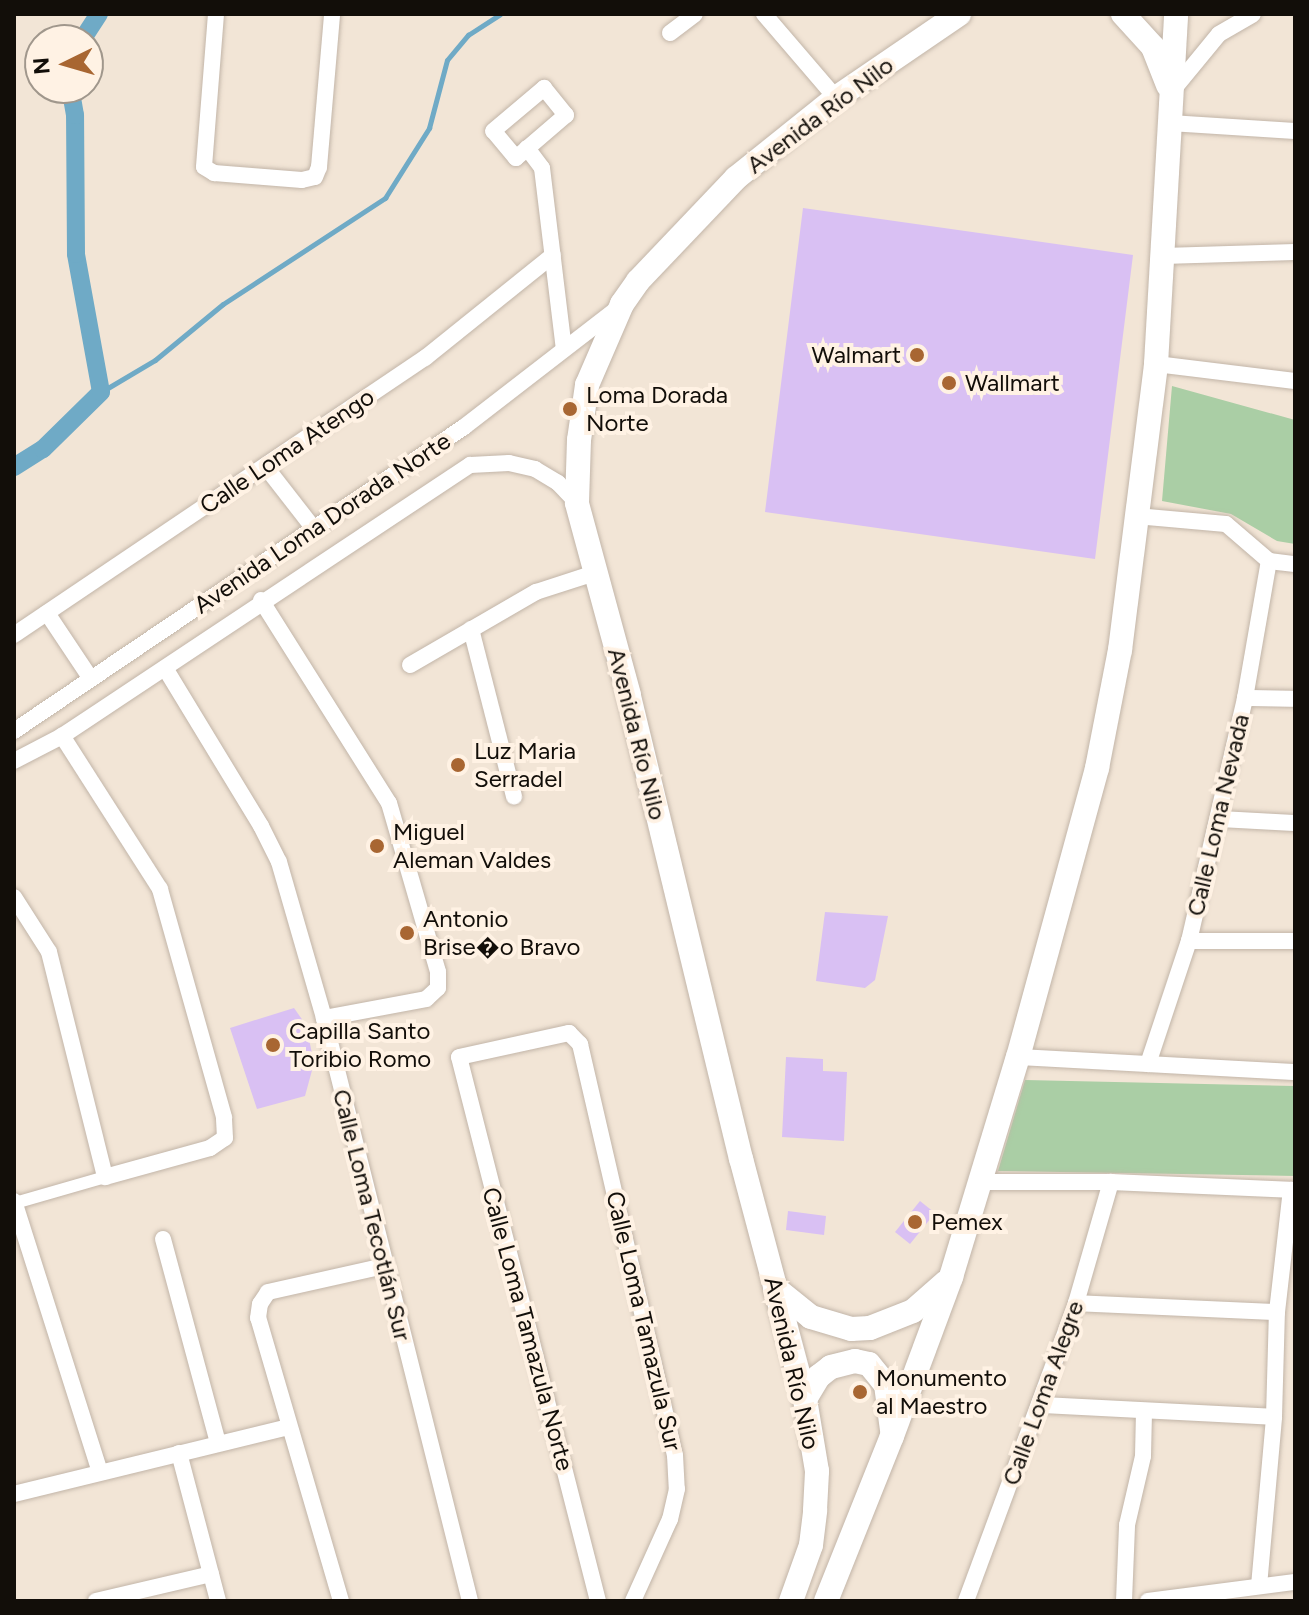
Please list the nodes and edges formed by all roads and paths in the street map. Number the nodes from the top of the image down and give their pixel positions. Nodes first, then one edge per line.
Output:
1 (216, 14) edge
2 (332, 14) edge
3 (695, 14) edge
4 (764, 14) edge
5 (959, 14) edge
6 (1123, 14) edge
7 (1176, 14) edge
8 (1253, 14) edge
9 (670, 33) dead end
10 (1173, 90) junction
11 (836, 98) junction
12 (1170, 123) junction
13 (1295, 131) edge
14 (527, 148) junction
15 (1295, 252) edge
16 (553, 255) junction
17 (1163, 256) junction
18 (622, 304) junction
19 (564, 349) junction
20 (1156, 364) junction
21 (1295, 381) edge
22 (265, 466) junction
23 (577, 503) junction
24 (1136, 516) junction
25 (314, 529) junction
26 (1269, 561) junction
27 (1295, 564) edge
28 (595, 573) junction
29 (261, 600) junction
30 (47, 613) junction
31 (471, 629) junction
32 (14, 635) edge
33 (410, 665) dead end
34 (165, 668) junction
35 (91, 679) junction
36 (1245, 698) junction
37 (1295, 699) edge
38 (14, 731) edge
39 (62, 736) junction
40 (14, 761) edge
41 (514, 797) dead end
42 (1219, 819) junction
43 (1295, 823) edge
44 (14, 897) edge
45 (1189, 941) junction
46 (1295, 941) edge
47 (324, 1018) junction
48 (459, 1057) joint
49 (1018, 1057) junction
50 (1148, 1064) junction
51 (1295, 1072) edge
52 (105, 1177) junction
53 (981, 1182) junction
54 (1111, 1182) junction
55 (1293, 1190) edge
56 (14, 1202) edge
57 (163, 1239) dead end
58 (384, 1266) junction
59 (951, 1277) junction
60 (775, 1288) junction
61 (1076, 1303) junction
62 (1277, 1312) junction
63 (805, 1399) junction
64 (1041, 1405) junction
65 (1144, 1413) junction
66 (1274, 1417) junction
67 (289, 1427) junction
68 (892, 1436) junction
69 (218, 1443) junction
70 (179, 1453) junction
71 (100, 1472) junction
72 (14, 1494) edge
73 (211, 1574) junction
74 (1295, 1582) edge
75 (1259, 1586) junction
76 (1225, 1596) edge
77 (96, 1601) edge
78 (218, 1601) edge
79 (341, 1601) edge
80 (470, 1601) edge
81 (598, 1601) edge
82 (633, 1601) edge
83 (791, 1601) edge
84 (826, 1601) edge
85 (966, 1601) edge
86 (1124, 1601) edge
87 (1148, 1601) edge

1 - 2 street
3 - 9 street
4 - 11 street
5 - 11 main road, Avenida Río Nilo
6 - 12 main road
7 - 10 main road
8 - 10 street
10 - 12 main road
11 - 18 main road, Avenida Río Nilo
12 - 13 street
12 - 17 main road
14 - 14 street
14 - 16 street
15 - 17 street
16 - 19 street
16 - 22 street, Calle Loma Atengo
17 - 20 main road
18 - 19 street, Avenida Loma Dorada Norte
18 - 23 main road, Avenida Río Nilo
19 - 25 street, Avenida Loma Dorada Norte
20 - 21 street
20 - 24 main road
22 - 25 street
22 - 30 street, Calle Loma Atengo
23 - 28 main road, Avenida Río Nilo
23 - 29 street, Avenida Loma Dorada Norte
24 - 26 street
24 - 49 main road
25 - 35 street, Avenida Loma Dorada Norte
26 - 27 street
26 - 36 street, Calle Loma Nevada
28 - 31 street
28 - 60 main road, Avenida Río Nilo
29 - 34 street, Avenida Loma Dorada Norte
29 - 47 street
30 - 32 street, Calle Loma Atengo
30 - 35 street
31 - 33 street
31 - 41 street
34 - 39 street, Avenida Loma Dorada Norte
34 - 47 street, Calle Loma Tecotlán Sur
35 - 38 street, Avenida Loma Dorada Norte
36 - 37 street
36 - 42 street, Calle Loma Nevada
39 - 40 street, Avenida Loma Dorada Norte
39 - 52 street
42 - 43 street
42 - 45 street, Calle Loma Nevada
44 - 52 street
45 - 46 street
45 - 50 street, Calle Loma Nevada
47 - 58 street, Calle Loma Tecotlán Sur
48 - 81 street, Calle Loma Tamazula Norte
48 - 82 street, Calle Loma Tamazula Sur
49 - 50 street
49 - 53 main road
50 - 51 street
52 - 56 street
53 - 54 street
53 - 59 main road
54 - 55 street
54 - 61 street, Calle Loma Alegre
55 - 62 street
56 - 71 street
57 - 69 street
58 - 67 street
58 - 80 street, Calle Loma Tecotlán Sur
59 - 60 main road
59 - 68 main road
60 - 63 main road, Avenida Río Nilo
61 - 62 street
61 - 64 street, Calle Loma Alegre
62 - 66 street
63 - 68 main road
63 - 83 main road, Avenida Río Nilo
64 - 65 street
64 - 85 street, Calle Loma Alegre
65 - 66 street
65 - 86 street
66 - 75 street
67 - 69 street
67 - 79 street
68 - 84 main road
69 - 70 street
70 - 71 street
70 - 73 street
71 - 72 street
73 - 77 street
73 - 78 street
74 - 75 street
75 - 76 street
76 - 87 street

